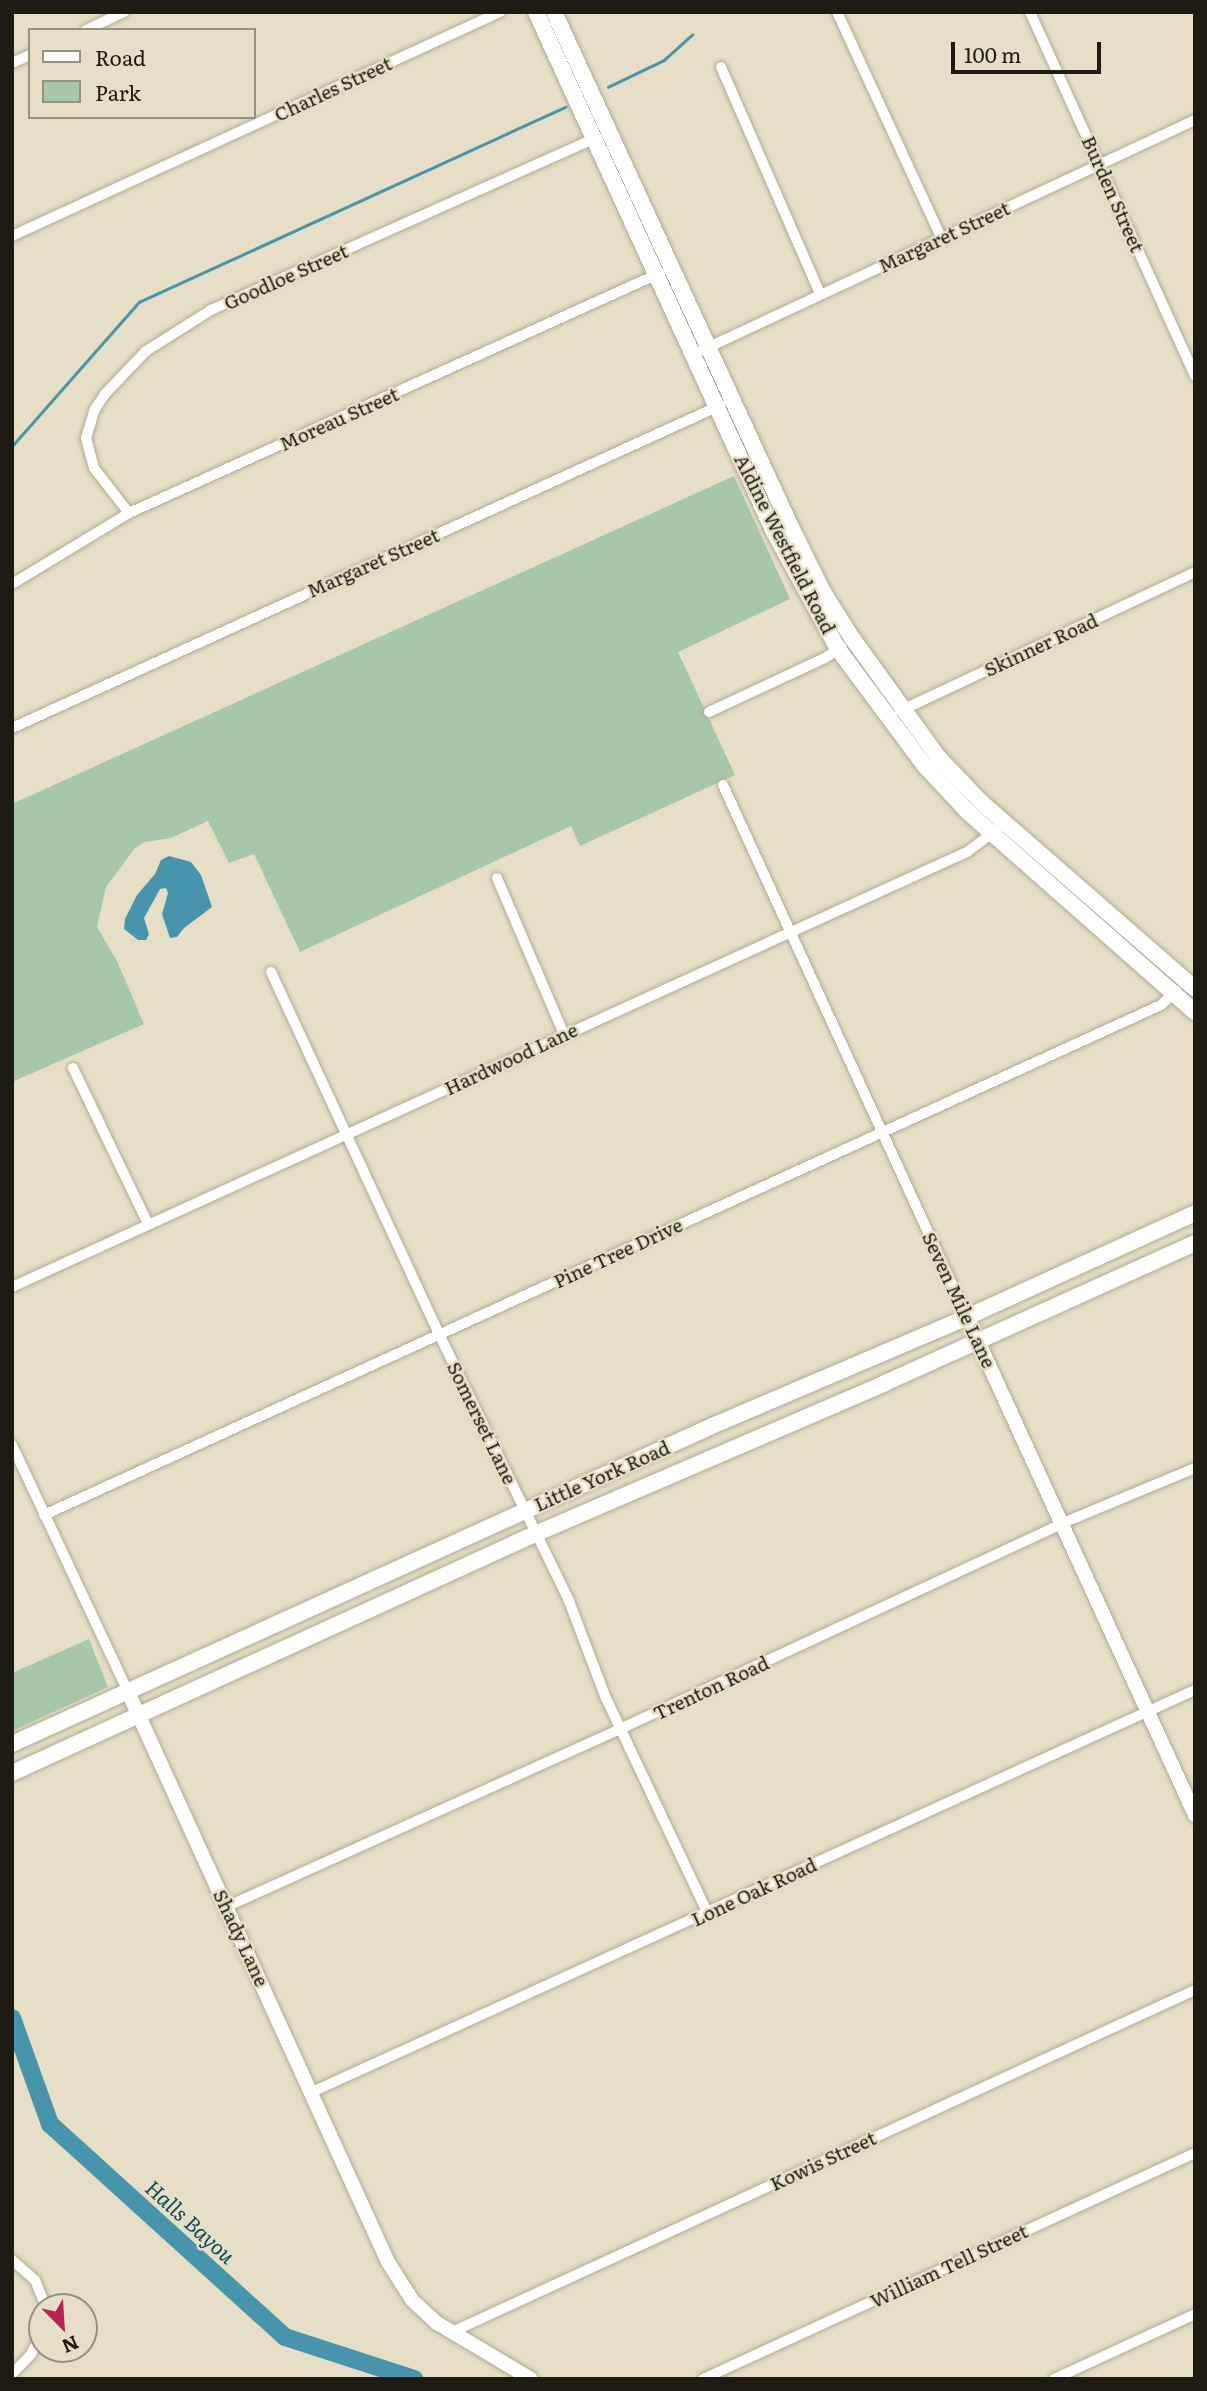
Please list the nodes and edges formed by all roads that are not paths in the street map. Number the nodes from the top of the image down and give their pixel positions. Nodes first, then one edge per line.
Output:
1 (124, 12) edge
2 (500, 12) edge
3 (536, 12) edge
4 (554, 12) edge
5 (837, 12) edge
6 (1030, 12) edge
7 (90, 28) edge
8 (28, 56) edge
9 (12, 63) edge
10 (721, 67) dead end
11 (1195, 120) edge
12 (609, 131) junction
13 (593, 139) junction
14 (1100, 164) junction
15 (12, 236) edge
16 (942, 239) junction
17 (672, 267) junction
18 (657, 274) junction
19 (820, 294) junction
20 (709, 347) junction
21 (694, 354) junction
22 (1195, 376) edge
23 (733, 399) junction
24 (718, 406) junction
25 (129, 513) junction
26 (790, 526) junction
27 (774, 532) junction
28 (1195, 572) edge
29 (14, 583) edge
30 (852, 638) junction
31 (838, 649) junction
32 (873, 668) junction
33 (859, 678) junction
34 (902, 709) junction
35 (709, 712) dead end
36 (887, 716) junction
37 (12, 728) edge
38 (723, 785) dead end
39 (998, 828) junction
40 (497, 878) dead end
41 (789, 932) junction
42 (271, 972) dead end
43 (1190, 985) edge
44 (1173, 994) junction
45 (1195, 1012) edge
46 (564, 1034) junction
47 (74, 1068) dead end
48 (882, 1132) junction
49 (347, 1133) junction
50 (1195, 1213) edge
51 (148, 1224) junction
52 (1195, 1243) edge
53 (12, 1287) edge
54 (967, 1317) junction
55 (439, 1334) junction
56 (978, 1341) junction
57 (12, 1445) edge
58 (1195, 1468) edge
59 (524, 1511) junction
60 (44, 1515) junction
61 (1063, 1523) junction
62 (535, 1534) junction
63 (1195, 1690) edge
64 (128, 1692) junction
65 (1147, 1711) junction
66 (139, 1717) junction
67 (620, 1729) junction
68 (12, 1744) edge
69 (12, 1773) edge
70 (1195, 1815) edge
71 (226, 1907) junction
72 (708, 1914) junction
73 (1195, 1990) edge
74 (312, 2092) junction
75 (1195, 2153) edge
76 (12, 2260) edge
77 (40, 2293) edge
78 (1195, 2314) edge
79 (452, 2332) junction
80 (28, 2357) edge
81 (12, 2374) edge
82 (531, 2379) edge
83 (703, 2379) edge
84 (1054, 2379) edge

1 - 7 street
2 - 15 street, Charles Street
3 - 13 main road, Aldine Westfield Road
4 - 12 main road, Aldine Westfield Road
5 - 16 street
6 - 14 street, Burden Street
8 - 9 street
10 - 19 street
11 - 14 street, Margaret Street
12 - 13 street, Goodloe Street
12 - 17 main road, Aldine Westfield Road
13 - 18 main road, Aldine Westfield Road
13 - 25 street, Goodloe Street
14 - 16 street, Margaret Street
14 - 22 street, Burden Street
16 - 19 street, Margaret Street
17 - 18 street, Moreau Street
17 - 20 main road, Aldine Westfield Road
18 - 21 main road, Aldine Westfield Road
18 - 25 street, Moreau Street
19 - 20 street, Margaret Street
20 - 21 street, Margaret Street
20 - 23 main road, Aldine Westfield Road
21 - 24 main road, Aldine Westfield Road
23 - 24 street, Margaret Street
23 - 26 main road, Aldine Westfield Road
24 - 27 main road, Aldine Westfield Road
24 - 37 street, Margaret Street
25 - 29 street, Moreau Street
26 - 27 main road
26 - 30 main road, Aldine Westfield Road
27 - 31 main road, Aldine Westfield Road
28 - 34 street, Skinner Road
30 - 31 street
30 - 32 main road, Aldine Westfield Road
31 - 33 main road, Aldine Westfield Road
31 - 35 street
32 - 33 main road
32 - 34 main road, Aldine Westfield Road
33 - 36 main road, Aldine Westfield Road
34 - 36 street, Skinner Road
34 - 39 main road, Aldine Westfield Road
36 - 39 main road, Aldine Westfield Road
38 - 41 street, Seven Mile Lane
39 - 41 street, Hardwood Lane
39 - 43 main road, Aldine Westfield Road
39 - 44 main road, Aldine Westfield Road
40 - 46 street
41 - 46 street, Hardwood Lane
41 - 48 street, Seven Mile Lane
42 - 49 street, Somerset Lane
43 - 44 street, Pine Tree Drive
44 - 45 main road, Aldine Westfield Road
44 - 48 street, Pine Tree Drive
46 - 49 street, Hardwood Lane
47 - 51 street
48 - 54 street, Seven Mile Lane
48 - 55 street, Pine Tree Drive
49 - 51 street, Hardwood Lane
49 - 55 street, Somerset Lane
50 - 54 main road, Little York Road
51 - 53 street, Hardwood Lane
52 - 56 main road, Little York Road
54 - 56 street, Seven Mile Lane
54 - 59 main road, Little York Road
55 - 59 street, Somerset Lane
55 - 60 street, Pine Tree Drive
56 - 61 street, Seven Mile Lane
56 - 62 main road, Little York Road
57 - 60 street, Shady Lane
58 - 61 street, Trenton Road
59 - 62 street, Somerset Lane
59 - 64 main road, Little York Road
60 - 64 street, Shady Lane
61 - 65 street, Seven Mile Lane
61 - 67 street, Trenton Road
62 - 66 main road, Little York Road
62 - 67 street, Somerset Lane
63 - 65 street, Lone Oak Road
64 - 66 street, Shady Lane
64 - 68 main road, Little York Road
65 - 70 street, Seven Mile Lane
65 - 72 street, Lone Oak Road
66 - 69 main road, Little York Road
66 - 71 street, Shady Lane
67 - 71 street, Trenton Road
67 - 72 street, Somerset Lane
71 - 74 street, Shady Lane
72 - 74 street, Lone Oak Road
73 - 79 street, Kowis Street
74 - 79 street, Shady Lane
75 - 83 street, William Tell Street
76 - 77 street
78 - 84 street
79 - 82 street, Shady Lane
80 - 81 street

